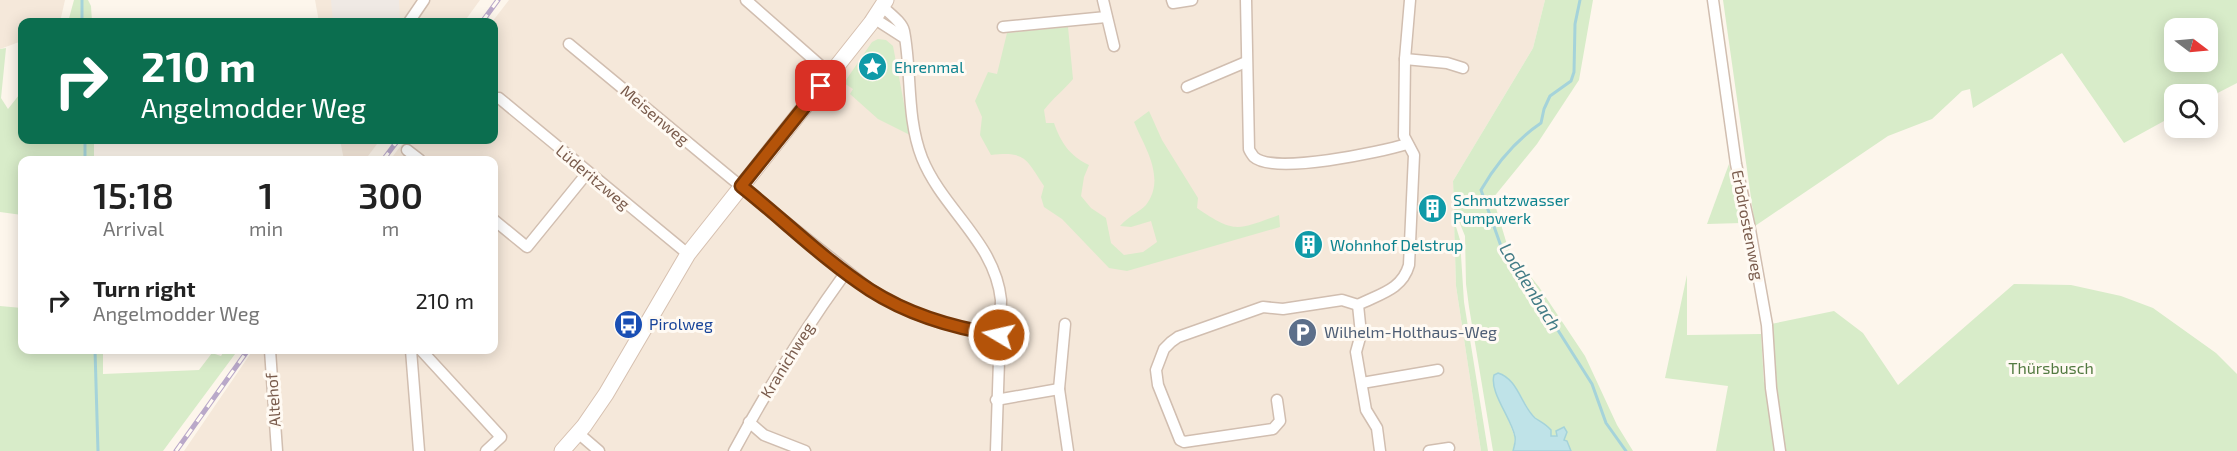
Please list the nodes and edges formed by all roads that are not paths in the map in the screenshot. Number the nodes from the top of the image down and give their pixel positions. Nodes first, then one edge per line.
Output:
1 (424, 0) edge
2 (746, 0) edge
3 (1103, 0) edge
4 (1172, 0) edge
5 (1192, 0) edge
6 (1246, 0) edge
7 (1410, 0) edge
8 (1713, 0) edge
9 (881, 9) edge
10 (1106, 17) junction
11 (412, 18) edge
12 (1003, 27) dead end
13 (569, 44) dead end
14 (1114, 46) dead end
15 (1405, 59) junction
16 (1246, 62) junction
17 (1463, 68) dead end
18 (830, 74) junction
19 (1187, 87) dead end
20 (499, 98) dead end
21 (1407, 144) junction
22 (407, 150) dead end
23 (415, 156) edge
24 (588, 172) junction
25 (741, 186) junction
26 (498, 223) edge
27 (688, 254) junction
28 (846, 272) junction
29 (1358, 305) junction
30 (1065, 324) dead end
31 (999, 335) junction
32 (270, 354) edge
33 (411, 354) edge
34 (425, 354) edge
35 (1438, 370) dead end
36 (1362, 383) junction
37 (1059, 389) junction
38 (996, 400) junction
39 (1277, 400) dead end
40 (749, 422) junction
41 (578, 433) junction
42 (779, 446) edge
43 (1449, 448) dead end
44 (277, 451) edge
45 (419, 451) edge
46 (486, 451) edge
47 (562, 451) edge
48 (599, 451) edge
49 (734, 451) edge
50 (805, 451) edge
51 (996, 451) edge
52 (1068, 451) edge
53 (1380, 451) edge
54 (1429, 451) edge
55 (1780, 451) edge

1 - 11 street
2 - 18 street
3 - 10 street
4 - 5 street
6 - 16 street
7 - 15 street
8 - 55 street, Erbdrostenweg
9 - 18 street
9 - 31 street
10 - 12 street
10 - 14 street
13 - 25 street, Meisenweg
15 - 17 street
15 - 21 street
16 - 19 street
16 - 21 street
18 - 25 street
20 - 24 street, Lüderitzweg
21 - 29 street
22 - 23 street
24 - 26 street
24 - 27 street, Lüderitzweg
25 - 27 street
25 - 28 street, Meisenweg
27 - 41 street
28 - 31 street, Meisenweg
28 - 40 street, Kranichweg
29 - 36 street
29 - 39 street
30 - 37 street
31 - 38 street
32 - 44 street, Altehof
33 - 45 street
34 - 46 street
35 - 36 street
36 - 53 street
37 - 38 street
37 - 52 street
38 - 51 street
40 - 42 street
40 - 49 street, Kranichweg
41 - 47 street
41 - 48 street
42 - 50 street
43 - 54 street

